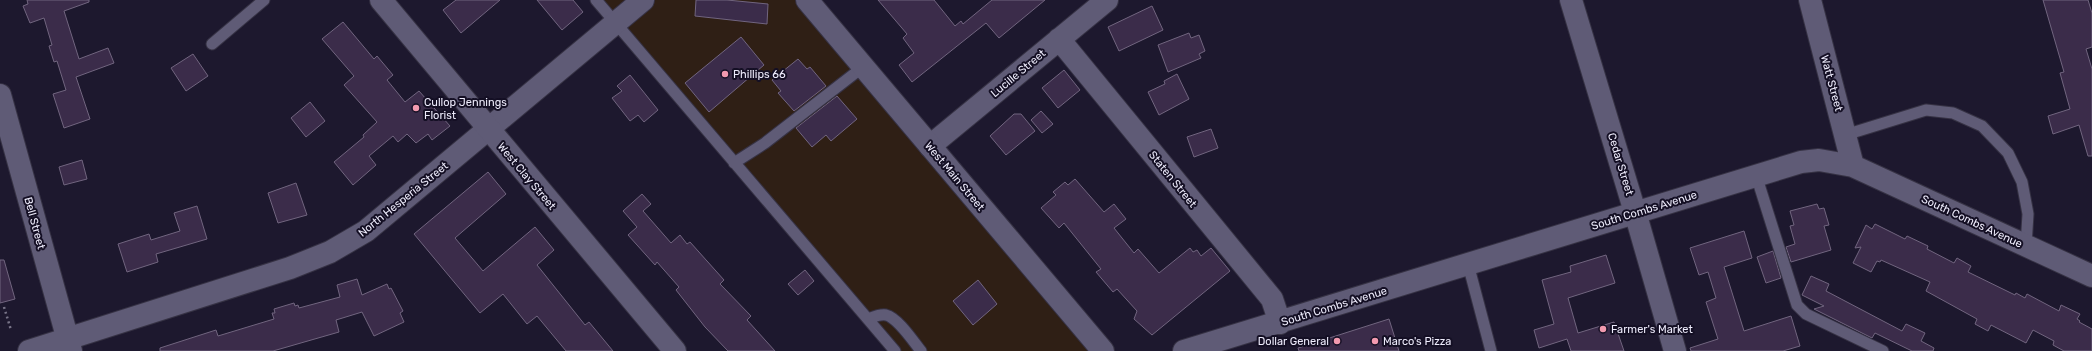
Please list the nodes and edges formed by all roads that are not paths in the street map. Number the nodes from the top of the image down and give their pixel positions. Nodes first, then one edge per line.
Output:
1 (264, 0) edge
2 (380, 0) edge
3 (596, 0) edge
4 (643, 0) edge
5 (807, 0) edge
6 (1107, 0) edge
7 (1571, 0) edge
8 (1810, 0) edge
9 (616, 23) junction
10 (1059, 39) junction
11 (212, 44) dead end
12 (863, 67) junction
13 (0, 95) edge
14 (489, 130) junction
15 (1845, 135) junction
16 (930, 146) junction
17 (734, 163) junction
18 (1853, 166) junction
19 (1756, 175) junction
20 (1635, 212) junction
21 (2026, 246) junction
22 (1468, 264) junction
23 (2092, 276) edge
24 (868, 319) junction
25 (1280, 323) junction
26 (69, 345) edge
27 (29, 351) edge
28 (675, 351) edge
29 (895, 351) edge
30 (921, 351) edge
31 (1102, 351) edge
32 (1184, 351) edge
33 (1492, 351) edge
34 (1674, 351) edge
35 (1883, 351) edge

1 - 11 lane
2 - 14 street, West Clay Street
3 - 9 lane
4 - 9 street, North Hesperia Street
5 - 12 street, West Main Street
6 - 10 street, Lucille Street
7 - 20 street, Cedar Street
8 - 15 street, Watt Street
9 - 14 street, North Hesperia Street
9 - 17 lane
10 - 16 street, Lucille Street
10 - 25 street, Staten Street
12 - 16 street, West Main Street
12 - 17 lane
13 - 26 street, Bell Street
14 - 26 street, North Hesperia Street
14 - 28 street, West Clay Street
15 - 18 street, Watt Street
15 - 21 lane
16 - 31 street, West Main Street
17 - 24 lane
18 - 19 street, South Combs Avenue
18 - 21 street, South Combs Avenue
19 - 20 street, South Combs Avenue
19 - 35 lane
20 - 22 street, South Combs Avenue
20 - 34 street, Cedar Street
21 - 23 street, South Combs Avenue
22 - 25 street, South Combs Avenue
22 - 33 lane
24 - 29 lane
24 - 30 lane
25 - 32 street, South Combs Avenue
26 - 27 street, North Hesperia Street

